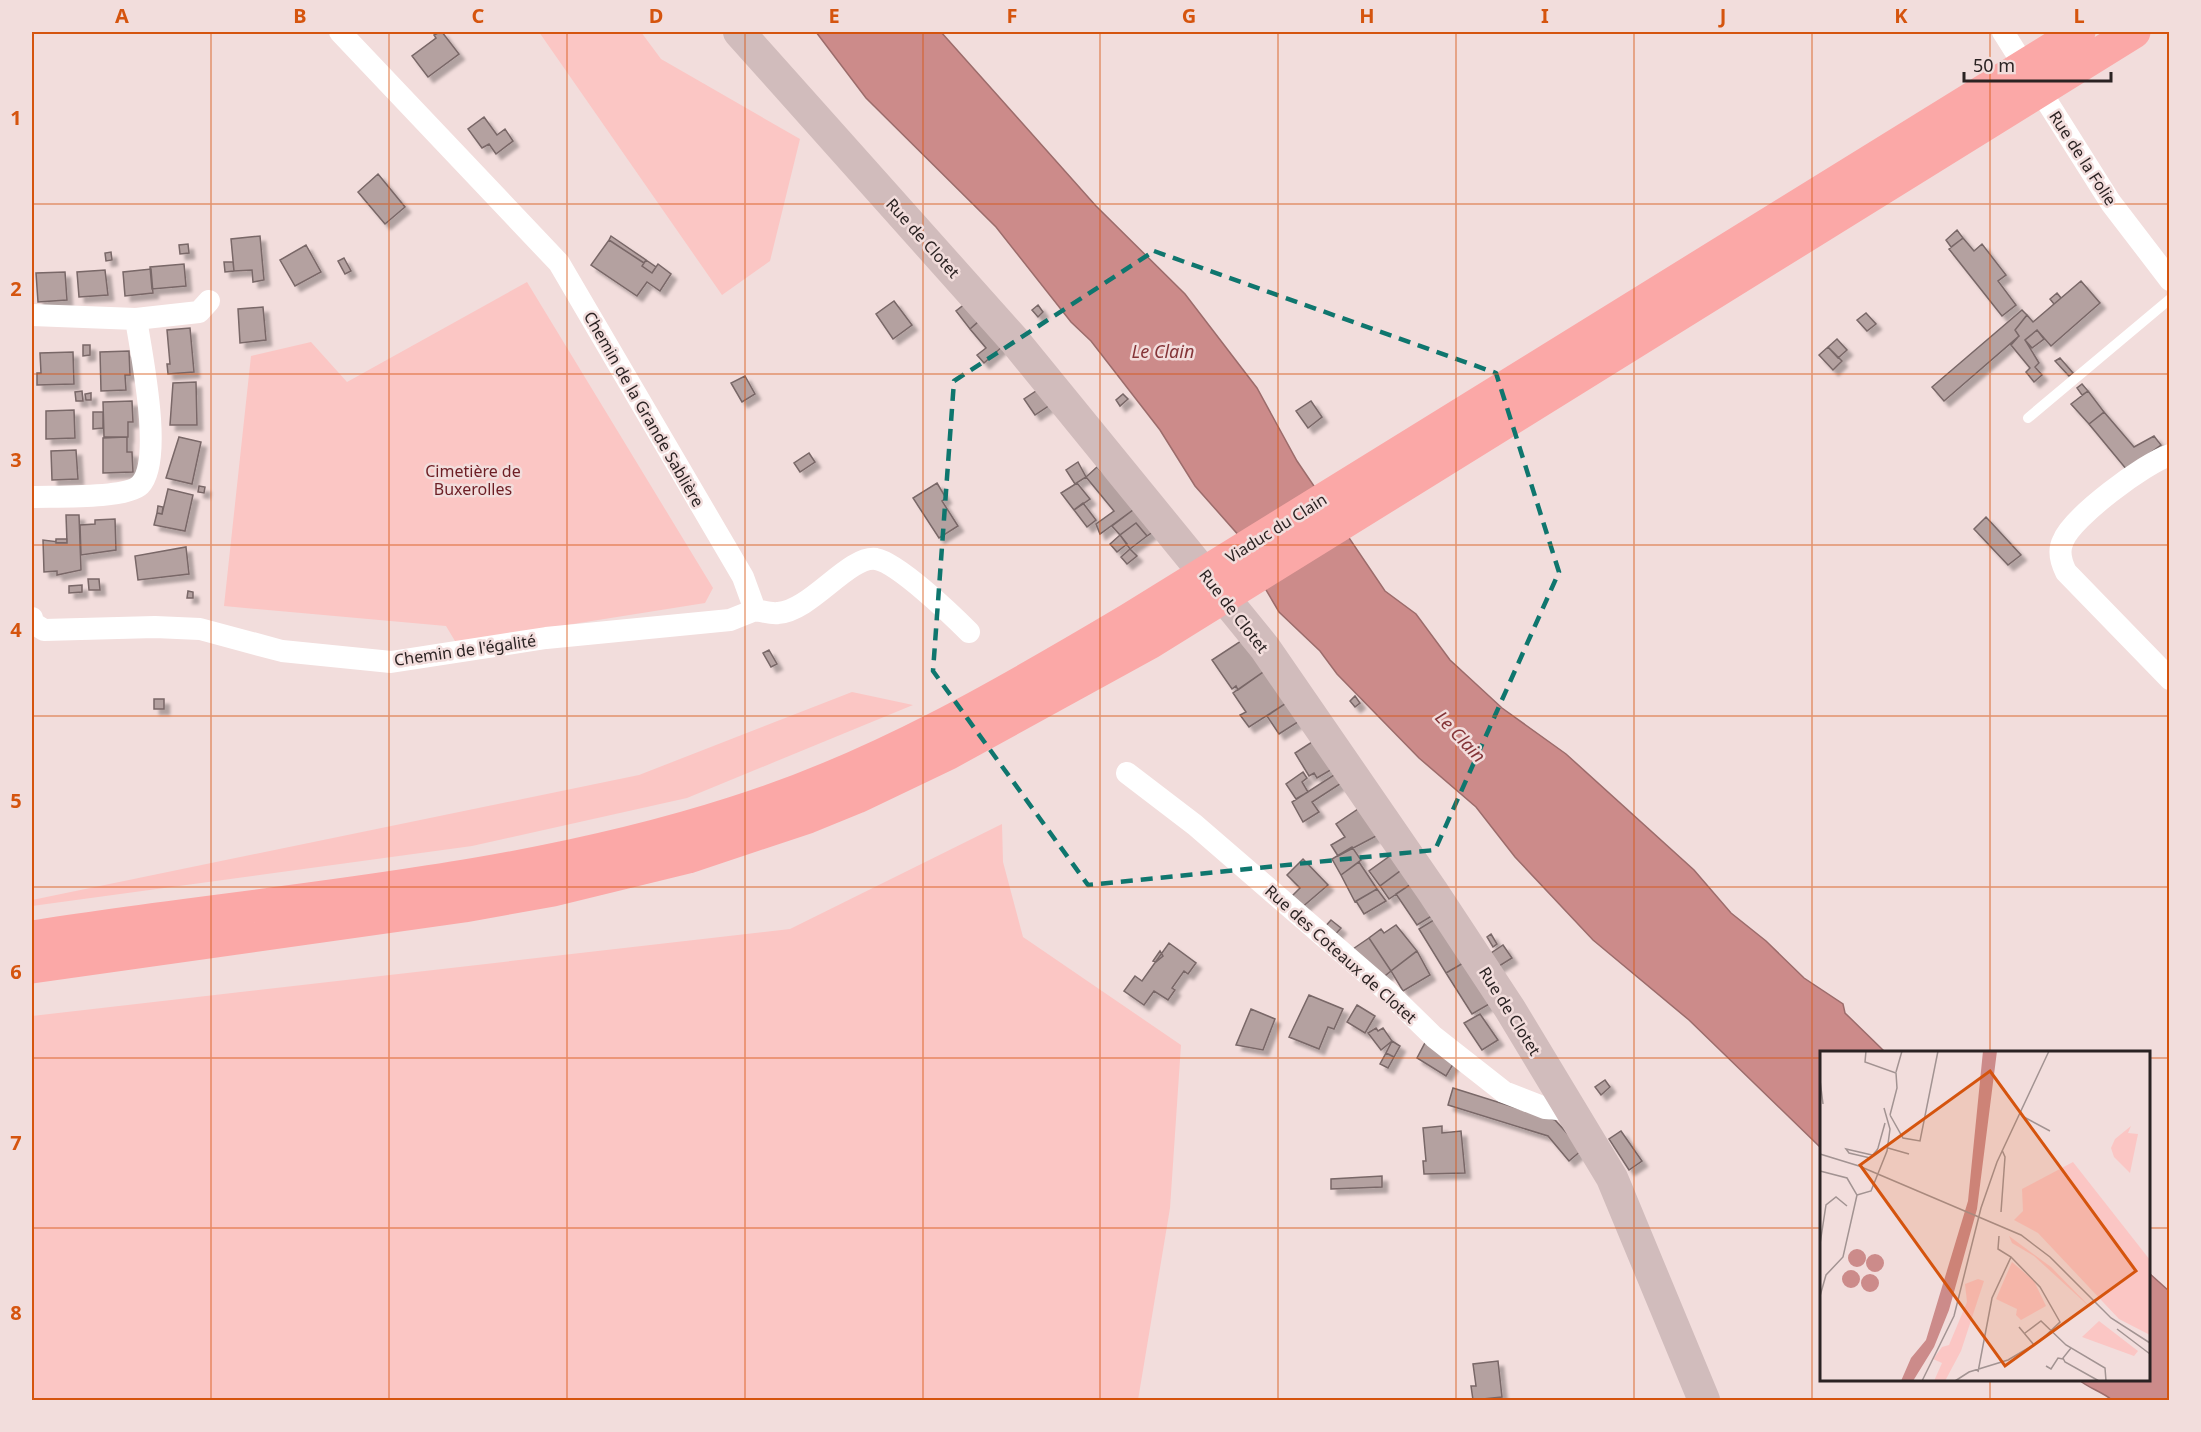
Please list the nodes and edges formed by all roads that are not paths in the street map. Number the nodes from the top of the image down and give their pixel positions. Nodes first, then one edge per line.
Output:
1 (340, 32) edge
2 (2003, 32) edge
3 (2079, 32) edge
4 (2134, 32) edge
5 (745, 39) edge
6 (2050, 66) junction
7 (2169, 280) edge
8 (2169, 299) edge
9 (209, 301) dead end
10 (32, 315) edge
11 (136, 319) junction
12 (2028, 418) dead end
13 (2169, 455) edge
14 (32, 497) edge
15 (755, 610) junction
16 (32, 620) edge
17 (1140, 630) junction
18 (969, 632) dead end
19 (2169, 679) edge
20 (1126, 773) dead end
21 (32, 937) edge
22 (32, 967) edge
23 (1567, 1105) junction
24 (1704, 1401) edge

1 - 15 street, Chemin de la Grande Sablière
2 - 7 street, Rue de la Folie
3 - 6 highway
4 - 6 highway
5 - 23 main road, Rue de Clotet
6 - 17 highway, Viaduc du Clain
8 - 12 lane
9 - 11 street
10 - 11 street
11 - 14 street
13 - 19 street
15 - 16 street, Chemin de l'égalité
15 - 18 street
17 - 21 highway
17 - 22 highway
20 - 23 street, Rue des Coteaux de Clotet
23 - 24 main road, Rue de Clotet

